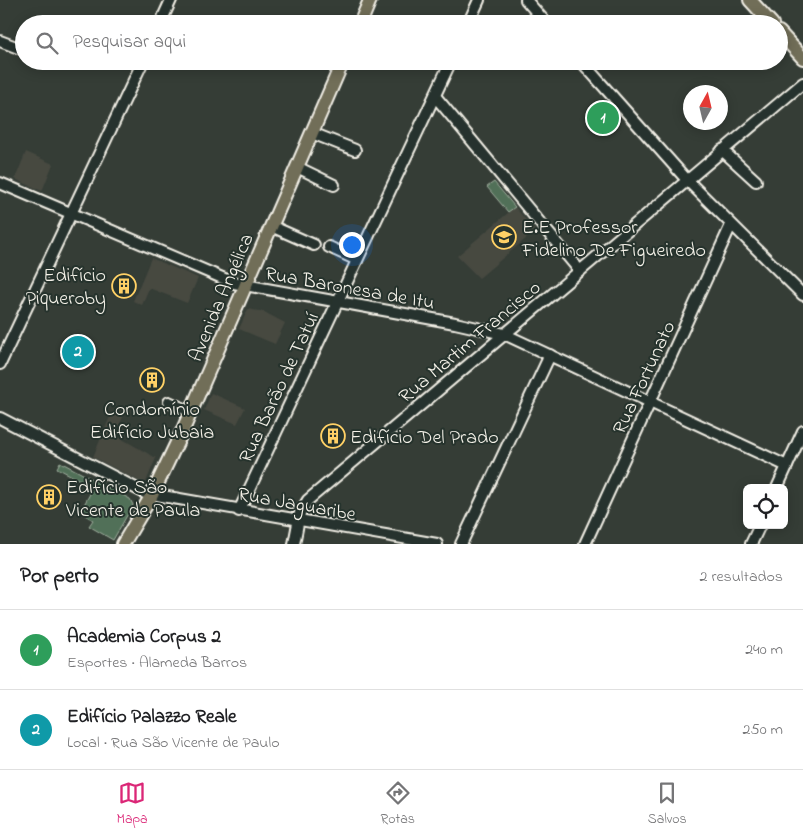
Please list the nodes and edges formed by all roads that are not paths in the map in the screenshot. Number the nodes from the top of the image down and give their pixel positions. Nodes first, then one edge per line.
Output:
1 (172, 0) edge
2 (370, 0) edge
3 (479, 0) edge
4 (526, 0) edge
5 (750, 0) edge
6 (164, 15) edge
7 (364, 15) edge
8 (472, 15) edge
9 (539, 15) edge
10 (764, 15) edge
11 (0, 41) edge
12 (788, 42) edge
13 (15, 47) edge
14 (803, 58) edge
15 (139, 70) edge
16 (339, 70) edge
17 (447, 70) edge
18 (589, 70) edge
19 (803, 83) edge
20 (435, 96) junction
21 (312, 133) junction
22 (355, 150) dead end
23 (722, 150) junction
24 (297, 167) junction
25 (687, 180) junction
26 (756, 181) dead end
27 (0, 183) edge
28 (334, 186) dead end
29 (72, 214) junction
30 (732, 225) junction
31 (271, 226) junction
32 (314, 245) dead end
33 (329, 247) dead end
34 (357, 260) junction
35 (580, 271) junction
36 (245, 286) junction
37 (803, 295) edge
38 (337, 302) junction
39 (504, 334) junction
40 (550, 355) junction
41 (0, 364) edge
42 (169, 402) dead end
43 (651, 402) junction
44 (191, 412) junction
45 (0, 418) edge
46 (803, 432) edge
47 (787, 466) junction
48 (779, 484) edge
49 (152, 495) junction
50 (239, 511) junction
51 (298, 520) junction
52 (758, 529) edge
53 (123, 544) edge
54 (294, 544) edge
55 (437, 544) edge
56 (461, 544) edge
57 (585, 544) edge
58 (751, 544) edge

1 - 6 street
2 - 7 main road
3 - 8 street
4 - 9 street
5 - 10 main road
11 - 13 street
12 - 14 main road
15 - 29 street
16 - 21 main road, Avenida Angélica
17 - 20 street, Rua Barão de Tatuí
18 - 25 street
19 - 23 street, Rua Martim Francisco
20 - 34 street, Rua Barão de Tatuí
20 - 35 street
21 - 22 street
21 - 24 main road, Avenida Angélica
23 - 25 street, Rua Martim Francisco
23 - 26 street
24 - 28 street
24 - 31 main road, Avenida Angélica
25 - 30 street
25 - 35 street, Rua Martim Francisco
27 - 29 street, Rua Baronesa de Itu
29 - 36 street, Rua Baronesa de Itu
29 - 41 street
30 - 37 street
30 - 43 street, Rua Fortunato
31 - 32 street
31 - 36 main road, Avenida Angélica
33 - 34 street
34 - 38 street, Rua Barão de Tatuí
35 - 39 street, Rua Martim Francisco
36 - 38 street, Rua Baronesa de Itu
36 - 44 main road, Avenida Angélica
38 - 39 street, Rua Baronesa de Itu
38 - 50 street, Rua Barão de Tatuí
39 - 40 street, Rua Baronesa de Itu
39 - 51 street, Rua Martim Francisco
40 - 43 street, Rua Baronesa de Itu
40 - 56 street
42 - 44 street
43 - 47 street, Rua Baronesa de Itu
43 - 57 street, Rua Fortunato
44 - 49 main road, Avenida Angélica
45 - 49 street, Rua Jaguaribe
46 - 47 street
47 - 48 street
49 - 50 street, Rua Jaguaribe
49 - 53 main road, Avenida Angélica
50 - 51 street, Rua Jaguaribe
51 - 54 street, Rua Martim Francisco
51 - 55 street, Rua Jaguaribe
52 - 58 street

